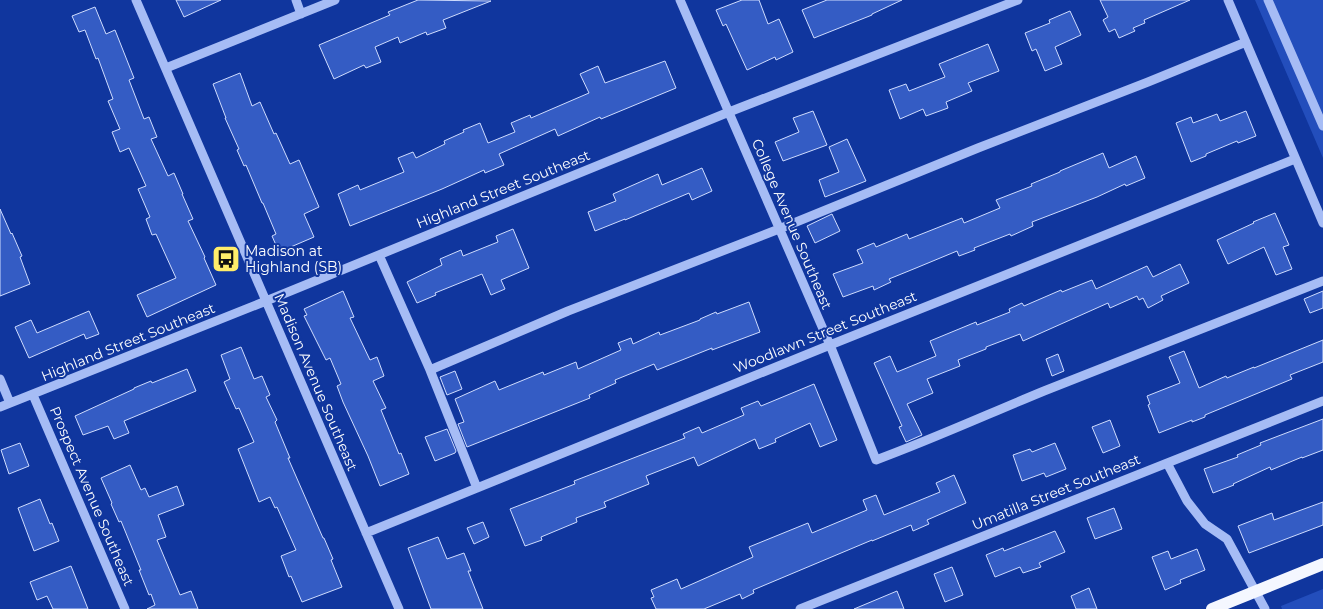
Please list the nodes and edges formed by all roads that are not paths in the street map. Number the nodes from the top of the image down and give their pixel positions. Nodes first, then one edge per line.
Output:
1 (136, 0) edge
2 (296, 0) edge
3 (335, 0) edge
4 (680, 0) edge
5 (1018, 0) edge
6 (1228, 0) edge
7 (1268, 0) edge
8 (302, 14) junction
9 (1246, 42) junction
10 (166, 68) junction
11 (729, 112) junction
12 (1323, 126) edge
13 (1295, 159) junction
14 (1323, 223) edge
15 (779, 229) junction
16 (379, 254) junction
17 (1323, 281) edge
18 (266, 301) junction
19 (830, 345) junction
20 (430, 370) junction
21 (0, 379) edge
22 (33, 394) junction
23 (1323, 400) edge
24 (10, 403) junction
25 (0, 407) edge
26 (1167, 463) junction
27 (477, 488) junction
28 (366, 533) junction
29 (1323, 564) edge
30 (1256, 591) junction
31 (125, 609) edge
32 (399, 609) edge
33 (800, 609) edge
34 (1212, 609) edge
35 (1264, 609) edge

1 - 10 street, Madison Avenue Southeast
2 - 8 street
3 - 8 street
4 - 11 street, College Avenue Southeast
5 - 11 street, Highland Street Southeast
6 - 9 street
7 - 12 street
8 - 10 street
9 - 13 street
9 - 15 street
10 - 18 street, Madison Avenue Southeast
11 - 15 street, College Avenue Southeast
11 - 16 street, Highland Street Southeast
13 - 14 street
13 - 19 street, Woodlawn Street Southeast
15 - 19 street, College Avenue Southeast
15 - 20 street
16 - 18 street, Highland Street Southeast
16 - 20 street
17 - 19 street, College Avenue Southeast
18 - 22 street, Highland Street Southeast
18 - 28 street, Madison Avenue Southeast
19 - 27 street, Woodlawn Street Southeast
20 - 27 street
21 - 24 street
22 - 24 street, Highland Street Southeast
22 - 31 street, Prospect Avenue Southeast
23 - 26 street, Umatilla Street Southeast
24 - 25 street, Highland Street Southeast
26 - 30 street
26 - 33 street, Umatilla Street Southeast
27 - 28 street, Woodlawn Street Southeast
28 - 32 street, Madison Avenue Southeast
29 - 30 main road
30 - 34 main road
30 - 35 street

